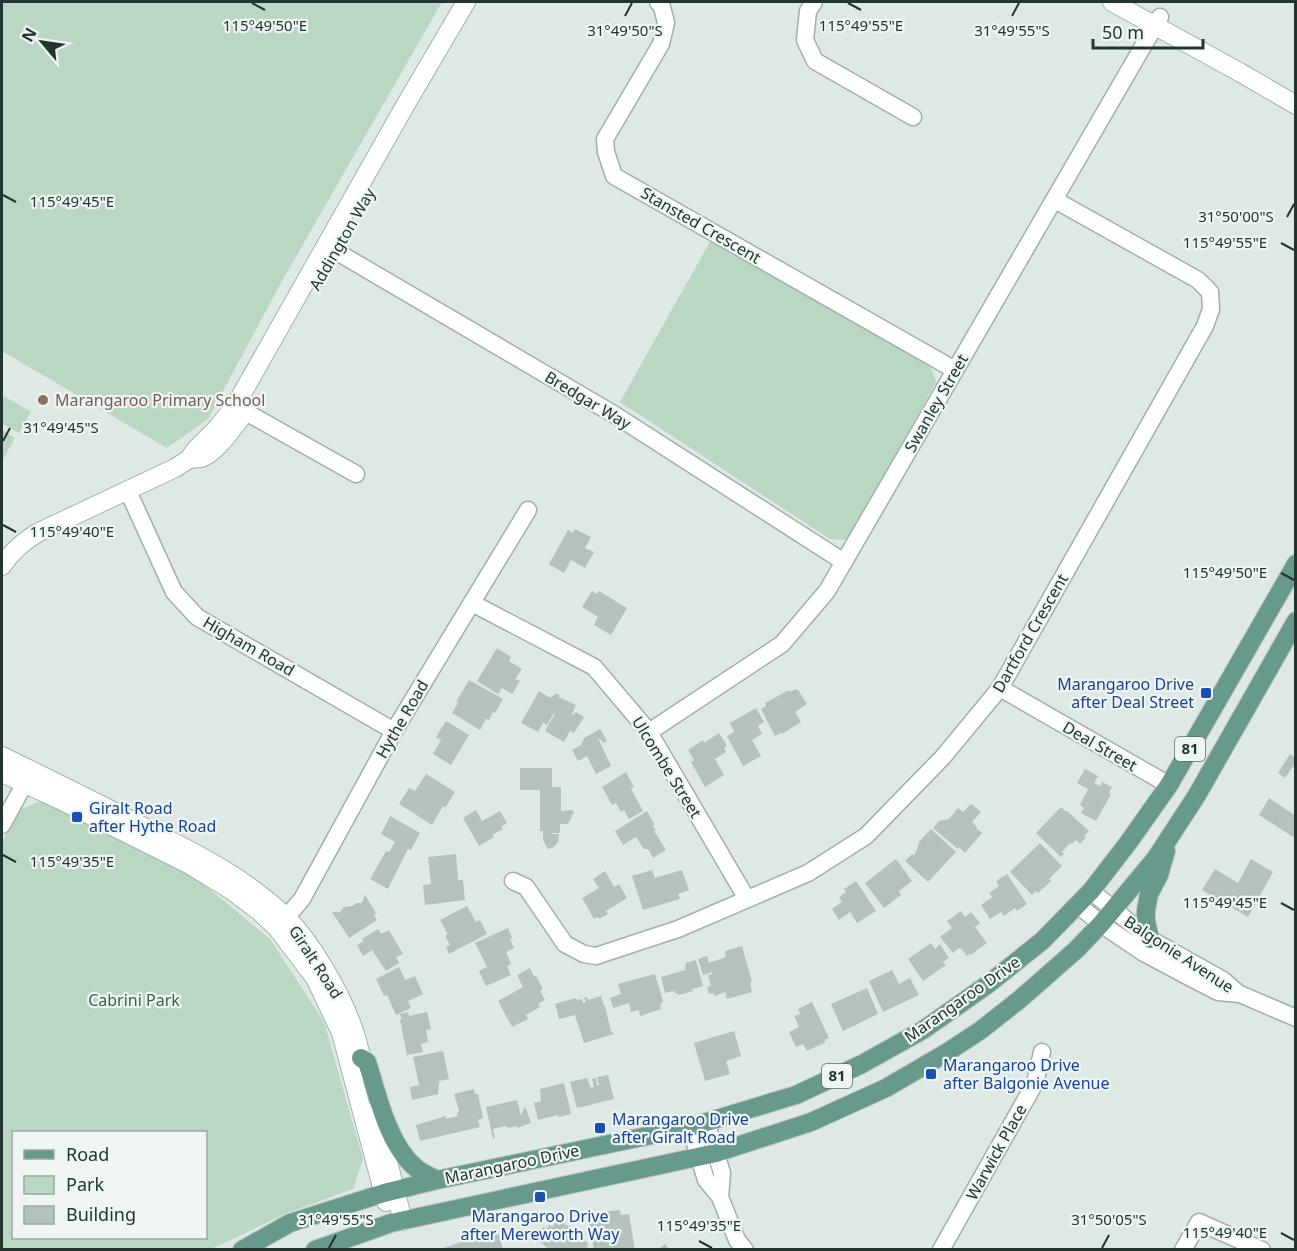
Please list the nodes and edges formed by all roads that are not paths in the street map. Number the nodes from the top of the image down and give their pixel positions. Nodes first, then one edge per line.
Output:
1 (466, 2) edge
2 (478, 2) edge
3 (658, 2) edge
4 (814, 2) edge
5 (1112, 2) edge
6 (1132, 2) edge
7 (1158, 22) junction
8 (1296, 93) edge
9 (1296, 105) edge
10 (913, 117) dead end
11 (1054, 200) junction
12 (332, 249) junction
13 (955, 370) junction
14 (240, 409) junction
15 (356, 474) dead end
16 (128, 491) junction
17 (528, 510) dead end
18 (844, 562) junction
19 (1296, 564) edge
20 (2, 566) edge
21 (472, 603) junction
22 (1296, 621) edge
23 (1000, 688) junction
24 (394, 731) junction
25 (649, 732) junction
26 (2, 756) edge
27 (2, 773) edge
28 (29, 778) junction
29 (1169, 785) junction
30 (2, 825) edge
31 (1171, 835) junction
32 (513, 880) dead end
33 (1091, 891) junction
34 (747, 899) junction
35 (1078, 905) junction
36 (1113, 910) junction
37 (282, 923) junction
38 (1101, 924) junction
39 (1150, 939) junction
40 (1240, 994) junction
41 (1296, 1018) edge
42 (1042, 1052) dead end
43 (361, 1058) junction
44 (698, 1125) junction
45 (708, 1156) junction
46 (437, 1180) junction
47 (390, 1192) junction
48 (397, 1222) junction
49 (242, 1250) edge
50 (315, 1250) edge
51 (745, 1250) edge
52 (941, 1250) edge
53 (1183, 1250) edge
54 (1262, 1250) edge

1 - 12 street, Addington Way
2 - 12 street, Addington Way
3 - 13 street, Stansted Crescent
4 - 10 street
5 - 7 street
6 - 7 street
7 - 8 street
7 - 9 street
7 - 11 street, Swanley Street
11 - 13 street, Swanley Street
11 - 23 street, Dartford Crescent
12 - 14 street, Addington Way
12 - 18 street, Bredgar Way
13 - 18 street, Swanley Street
14 - 15 street
14 - 16 street, Addington Way
16 - 20 street, Addington Way
16 - 24 street, Higham Road
17 - 21 street, Hythe Road
18 - 25 street, Swanley Street
19 - 29 main road, Marangaroo Drive / 81
21 - 24 street, Hythe Road
21 - 25 street, Ulcombe Street
22 - 31 main road, Marangaroo Drive / 81
23 - 29 street, Deal Street
23 - 34 street, Dartford Crescent
24 - 37 street, Hythe Road
25 - 34 street, Ulcombe Street
26 - 28 street, Giralt Road
27 - 28 street, Giralt Road
28 - 30 street
28 - 37 street, Giralt Road
29 - 33 main road, Marangaroo Drive / 81
31 - 36 main road, Marangaroo Drive / 81
31 - 39 main road
32 - 34 street, Dartford Crescent
33 - 35 main road, Marangaroo Drive / 81
33 - 36 street, Balgonie Avenue
35 - 38 street, Balgonie Avenue
35 - 44 main road, Marangaroo Drive / 81
36 - 38 main road, Marangaroo Drive / 81
36 - 39 street, Balgonie Avenue
37 - 43 street, Giralt Road
37 - 47 street, Giralt Road
38 - 40 street, Balgonie Avenue
38 - 45 main road, Marangaroo Drive / 81
39 - 40 street, Balgonie Avenue
40 - 41 street, Balgonie Avenue
42 - 52 street, Warwick Place
43 - 46 main road
43 - 47 street, Giralt Road
44 - 45 street
44 - 46 main road, Marangaroo Drive / 81
45 - 48 main road, Marangaroo Drive / 81
45 - 51 street
46 - 47 main road, Marangaroo Drive / 81
47 - 48 street, Giralt Road
47 - 49 main road, Marangaroo Drive / 81
48 - 50 main road, Marangaroo Drive / 81
53 - 54 street

